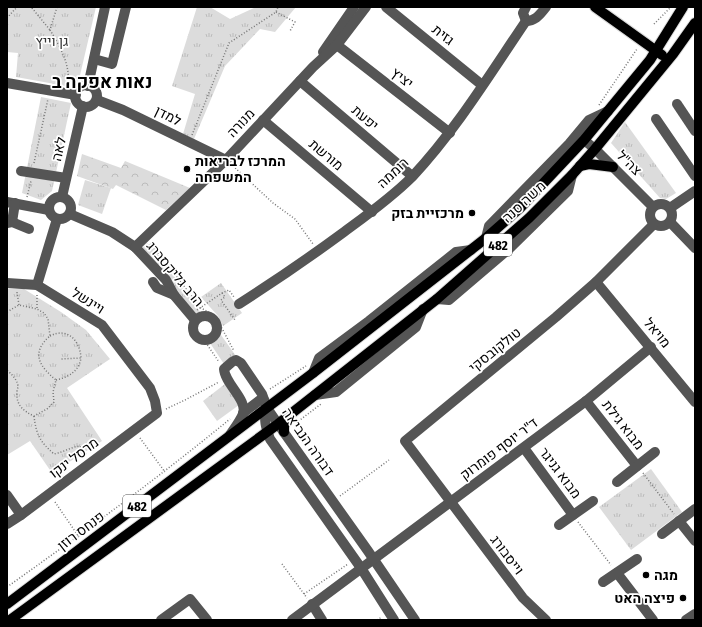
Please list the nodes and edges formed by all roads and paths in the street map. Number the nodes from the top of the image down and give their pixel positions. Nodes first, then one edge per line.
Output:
1 (17, 7) edge
2 (28, 7) edge
3 (35, 7) edge
4 (57, 7) edge
5 (105, 7) edge
6 (126, 7) edge
7 (278, 7) edge
8 (354, 7) edge
9 (366, 7) edge
10 (386, 7) edge
11 (526, 7) edge
12 (546, 7) edge
13 (595, 7) edge
14 (671, 7) edge
15 (683, 7) edge
16 (32, 8) junction
17 (276, 12) junction
18 (7, 18) edge
19 (526, 21) junction
20 (695, 23) edge
21 (654, 24) dead end
22 (50, 30) junction
23 (290, 31) dead end
24 (337, 45) junction
25 (640, 46) dead end
26 (656, 52) junction
27 (673, 54) junction
28 (94, 59) junction
29 (313, 67) junction
30 (70, 77) junction
31 (300, 81) junction
32 (7, 82) edge
33 (89, 83) junction
34 (482, 85) junction
35 (50, 91) junction
36 (71, 95) junction
37 (97, 100) junction
38 (677, 104) dead end
39 (83, 106) junction
40 (597, 108) dead end
41 (608, 111) junction
42 (656, 119) dead end
43 (263, 120) junction
44 (695, 131) edge
45 (450, 133) junction
46 (584, 140) junction
47 (189, 142) junction
48 (595, 149) junction
49 (226, 160) junction
50 (580, 166) junction
51 (613, 167) junction
52 (21, 171) dead end
53 (32, 173) junction
54 (412, 176) junction
55 (695, 176) edge
56 (66, 178) junction
57 (695, 191) edge
58 (62, 198) junction
59 (11, 202) edge
60 (26, 205) junction
61 (653, 207) junction
62 (670, 208) junction
63 (49, 210) junction
64 (372, 212) junction
65 (70, 214) junction
66 (57, 219) junction
67 (670, 222) junction
68 (9, 223) edge
69 (654, 224) junction
70 (29, 229) dead end
71 (486, 238) junction
72 (144, 239) junction
73 (135, 247) junction
74 (695, 248) edge
75 (318, 251) junction
76 (153, 282) dead end
77 (596, 282) junction
78 (12, 284) edge
79 (37, 285) junction
80 (229, 290) dead end
81 (222, 293) junction
82 (174, 295) junction
83 (206, 304) dead end
84 (239, 304) dead end
85 (20, 306) junction
86 (37, 309) junction
87 (7, 312) edge
88 (196, 320) junction
89 (235, 320) dead end
90 (50, 336) junction
91 (204, 340) junction
92 (651, 347) junction
93 (81, 358) junction
94 (217, 358) dead end
95 (61, 359) dead end
96 (241, 363) junction
97 (310, 369) junction
98 (7, 370) edge
99 (226, 378) junction
100 (56, 380) junction
101 (264, 401) junction
102 (586, 401) junction
103 (324, 402) dead end
104 (695, 402) edge
105 (157, 413) junction
106 (243, 413) junction
107 (34, 416) junction
108 (231, 417) dead end
109 (294, 424) dead end
110 (281, 428) junction
111 (134, 430) junction
112 (269, 435) junction
113 (229, 437) junction
114 (524, 448) junction
115 (654, 452) dead end
116 (389, 460) dead end
117 (92, 462) junction
118 (637, 466) junction
119 (165, 472) junction
120 (617, 482) dead end
121 (49, 494) junction
122 (7, 495) edge
123 (592, 501) dead end
124 (333, 502) junction
125 (450, 502) junction
126 (695, 509) edge
127 (21, 515) junction
128 (573, 515) junction
129 (679, 521) junction
130 (7, 524) edge
131 (559, 525) dead end
132 (662, 534) dead end
133 (79, 536) junction
134 (695, 541) edge
135 (373, 559) junction
136 (637, 559) dead end
137 (282, 564) dead end
138 (348, 564) dead end
139 (361, 568) junction
140 (617, 573) junction
141 (604, 582) dead end
142 (7, 586) edge
143 (304, 594) junction
144 (7, 604) edge
145 (312, 604) junction
146 (695, 614) edge
147 (10, 620) edge
148 (161, 620) edge
149 (207, 620) edge
150 (292, 620) edge
151 (322, 620) edge
152 (394, 620) edge
153 (415, 620) edge
154 (546, 620) edge
155 (653, 620) edge
156 (686, 620) edge

1 - 18 path
2 - 16 path
3 - 16 path
4 - 22 path
5 - 28 street
6 - 28 street
7 - 17 path
8 - 29 street, מנורה
9 - 24 street, מנורה
10 - 34 street, גזית
11 - 19 street
12 - 19 street, רוממה
13 - 26 main road
14 - 21 path
15 - 26 main road, משה סנה / 482
16 - 22 path
17 - 23 path
17 - 47 path
19 - 34 street, רוממה
20 - 27 main road, משה סנה / 482
22 - 30 path
24 - 29 street, מנורה
24 - 45 street, יציץ
25 - 40 path
26 - 27 main road
26 - 41 main road, משה סנה / 482
27 - 48 main road, משה סנה / 482
28 - 33 street
29 - 31 street, מנורה
30 - 33 path
30 - 36 path
31 - 43 street, מנורה
31 - 54 street, יפעת
32 - 35 street
33 - 36 street
33 - 37 street
34 - 45 street, רוממה
35 - 36 street
35 - 53 path
36 - 39 street
37 - 39 street
37 - 47 street, למדן
38 - 44 street
39 - 56 street, לאה
41 - 46 main road, משה סנה / 482
41 - 71 street
42 - 55 street
43 - 49 street, מנורה
43 - 64 street, מורשת
45 - 54 street, רוממה
46 - 48 street, צה"ל
46 - 71 main road, משה סנה / 482
47 - 49 street, למדן
48 - 50 main road, משה סנה / 482
48 - 51 street, צה"ל
49 - 72 street, מנורה
49 - 75 path
50 - 51 main road
50 - 110 main road, משה סנה / 482
51 - 61 street, צה"ל
52 - 53 street
53 - 56 street
53 - 60 path
54 - 64 street, רוממה
56 - 58 street, לאה
57 - 62 street
58 - 63 street
58 - 65 street
59 - 60 street
59 - 68 street
60 - 63 street
61 - 62 street
61 - 69 street
62 - 67 street
63 - 66 street
64 - 75 street, רוממה
65 - 66 street
65 - 73 street, הרב גליקסברג
66 - 79 street
67 - 69 street
67 - 74 street
68 - 70 street
69 - 77 street, טולקובסקי
71 - 97 main road, משה סנה / 482
72 - 73 street, מנורה
72 - 96 path
73 - 82 street, הרב גליקסברג
75 - 84 street, רוממה
76 - 82 street
77 - 92 street, מויאל
77 - 125 street, טולקובסקי
78 - 79 street, ויינשל
78 - 85 path
79 - 86 path
79 - 105 street, ויינשל
80 - 81 path
81 - 83 path
81 - 89 path
82 - 88 street, הרב גליקסברג
85 - 86 path
85 - 87 path
86 - 90 path
88 - 91 street, הרב גליקסברג
88 - 91 street, הרב גליקסברג
90 - 93 path
90 - 100 path
91 - 94 path
92 - 102 street, ד"ר יוסף פומרוק
92 - 104 street, מויאל
93 - 95 path
93 - 100 path
96 - 99 street
96 - 101 street
97 - 101 main road, משה סנה / 482
97 - 101 path
98 - 107 path
99 - 105 path
99 - 106 street
100 - 107 path
101 - 106 street
101 - 110 street, דבורה הנביאה
101 - 112 street, דבורה הנביאה
101 - 113 main road, פנחס רוזן / 482
102 - 114 street, ד"ר יוסף פומרוק
102 - 118 street, מבוא גילת
103 - 109 path
105 - 111 street, מרסל ינקו
106 - 113 street
107 - 117 path
108 - 119 path
110 - 112 main road, משה סנה / 482
110 - 124 street, דבורה הנביאה
111 - 117 street, מרסל ינקו
111 - 119 path
112 - 139 street, דבורה הנביאה
112 - 147 main road, 482
113 - 144 main road, פנחס רוזן / 482
114 - 125 street, ד"ר יוסף פומרוק
114 - 128 street, מבוא גניגר
115 - 118 street, מבוא גילת
116 - 124 path
117 - 121 street, מרסל ינקו
118 - 120 street, מבוא גילת
118 - 129 path
119 - 133 path
121 - 127 street, מרסל ינקו
121 - 133 path
122 - 127 street
123 - 128 street, מבוא גניגר
124 - 135 street, דבורה הנביאה
125 - 135 street, ד"ר יוסף פומרוק
125 - 154 street, וייסבורג
126 - 129 street
127 - 130 street, מרסל ינקו
128 - 131 street, מבוא גניגר
128 - 140 path
129 - 132 street
129 - 134 street
133 - 142 path
135 - 139 street, ד"ר יוסף פומרוק
135 - 153 street, דבורה הנביאה
136 - 140 street
137 - 143 path
138 - 143 path
139 - 145 street, ד"ר יוסף פומרוק
139 - 152 street, דבורה הנביאה
140 - 141 street
140 - 155 street
143 - 145 path
145 - 150 street, ד"ר יוסף פומרוק
145 - 151 street
146 - 156 street
148 - 149 street

